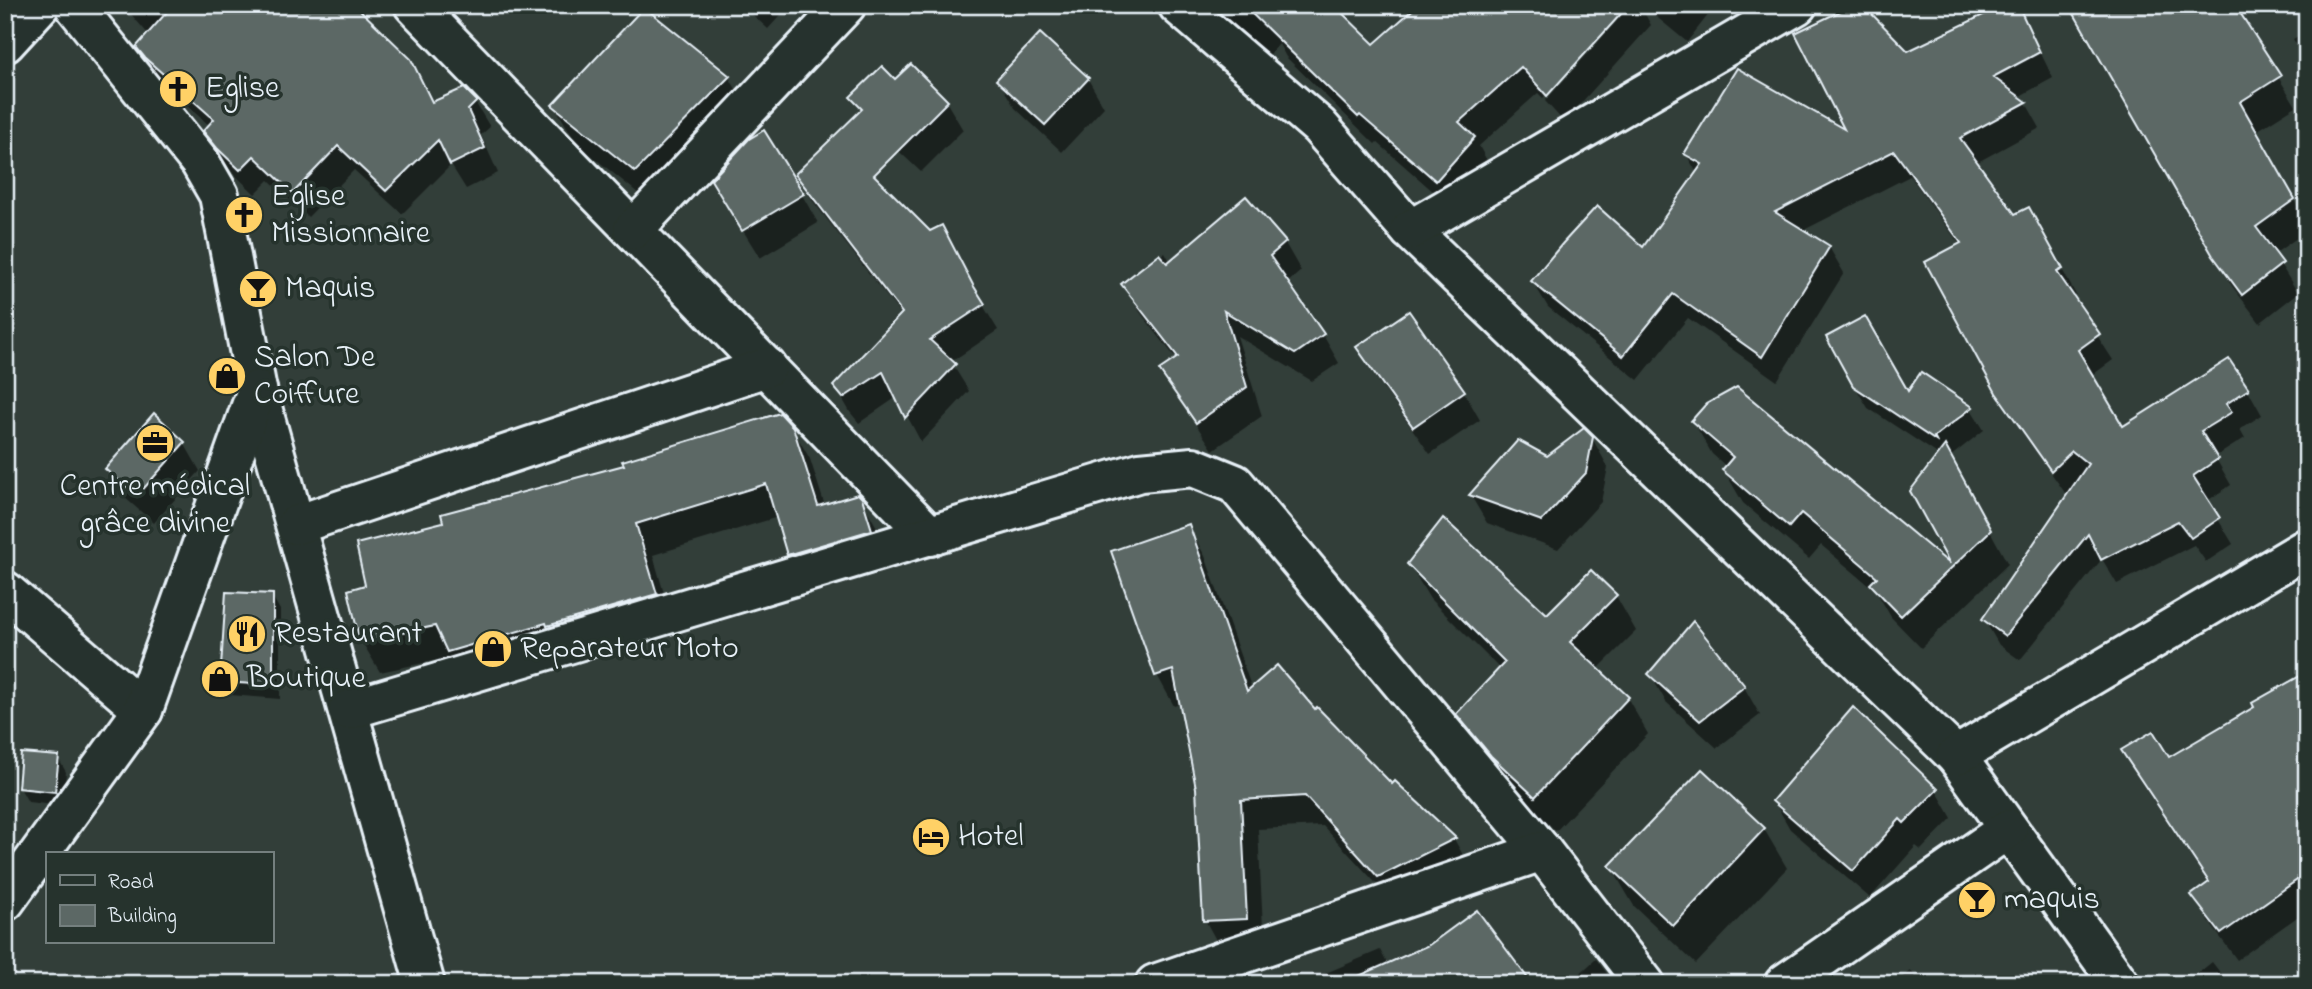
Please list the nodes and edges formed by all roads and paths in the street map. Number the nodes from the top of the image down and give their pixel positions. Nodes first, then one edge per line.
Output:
1 (40, 5) edge
2 (74, 5) edge
3 (414, 5) edge
4 (846, 5) edge
5 (1178, 5) edge
6 (1797, 5) edge
7 (5, 43) edge
8 (633, 230) junction
9 (1410, 230) junction
10 (767, 368) junction
11 (257, 390) junction
12 (296, 525) junction
13 (930, 536) junction
14 (2307, 548) edge
15 (5, 591) edge
16 (143, 710) junction
17 (348, 710) junction
18 (1956, 756) junction
19 (2008, 828) junction
20 (1542, 851) junction
21 (5, 901) edge
22 (1171, 981) edge
23 (425, 984) edge
24 (1645, 984) edge
25 (1784, 984) edge
26 (2120, 984) edge

1 - 7 street
2 - 11 street
3 - 8 street
4 - 8 street
5 - 9 street
6 - 9 street
8 - 10 street
9 - 18 street
10 - 12 street
10 - 13 street
11 - 12 street
11 - 16 street
12 - 17 street
13 - 17 street
13 - 20 street
14 - 18 street
15 - 16 street
16 - 21 street
17 - 23 street
18 - 19 street
19 - 25 street
19 - 26 street
20 - 22 street
20 - 24 street

